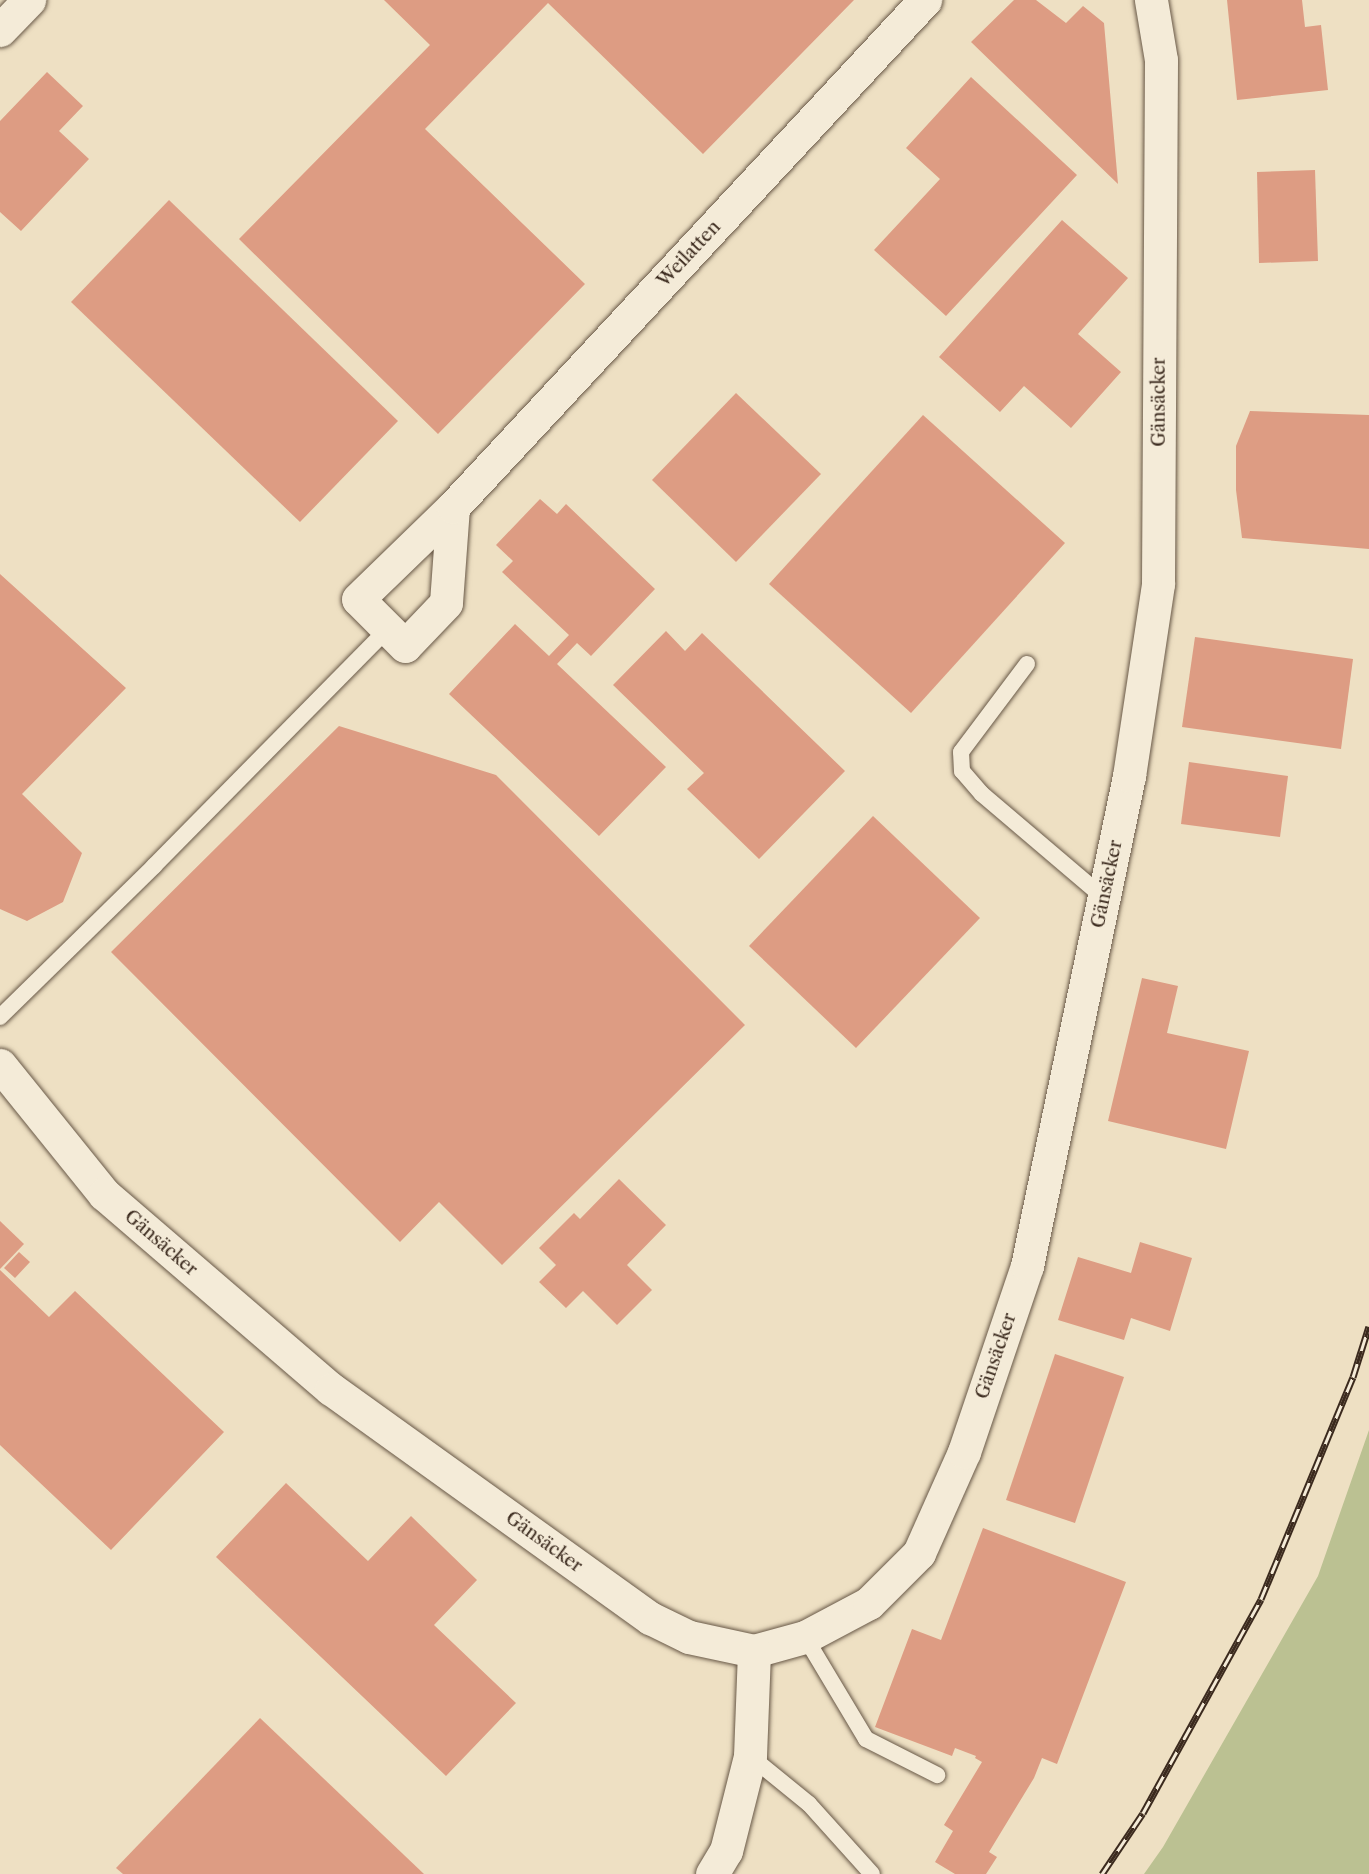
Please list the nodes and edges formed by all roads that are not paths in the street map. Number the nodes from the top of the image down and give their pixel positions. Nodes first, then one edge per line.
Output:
1 (29, 0) edge
2 (925, 0) edge
3 (1151, 0) edge
4 (0, 30) edge
5 (453, 507) junction
6 (388, 629) junction
7 (1027, 664) dead end
8 (1104, 898) junction
9 (0, 1017) edge
10 (0, 1065) edge
11 (805, 1637) junction
12 (754, 1651) junction
13 (750, 1756) junction
14 (937, 1775) dead end
15 (712, 1874) edge
16 (872, 1874) edge

1 - 4 street
2 - 5 street, Weilatten
3 - 8 street, Gänsäcker
5 - 6 street, Weilatten
5 - 6 street, Weilatten
6 - 9 lane
7 - 8 lane
8 - 11 street, Gänsäcker
10 - 12 street, Gänsäcker
11 - 12 street, Gänsäcker
11 - 14 lane
12 - 13 street
13 - 15 street
13 - 16 lane

